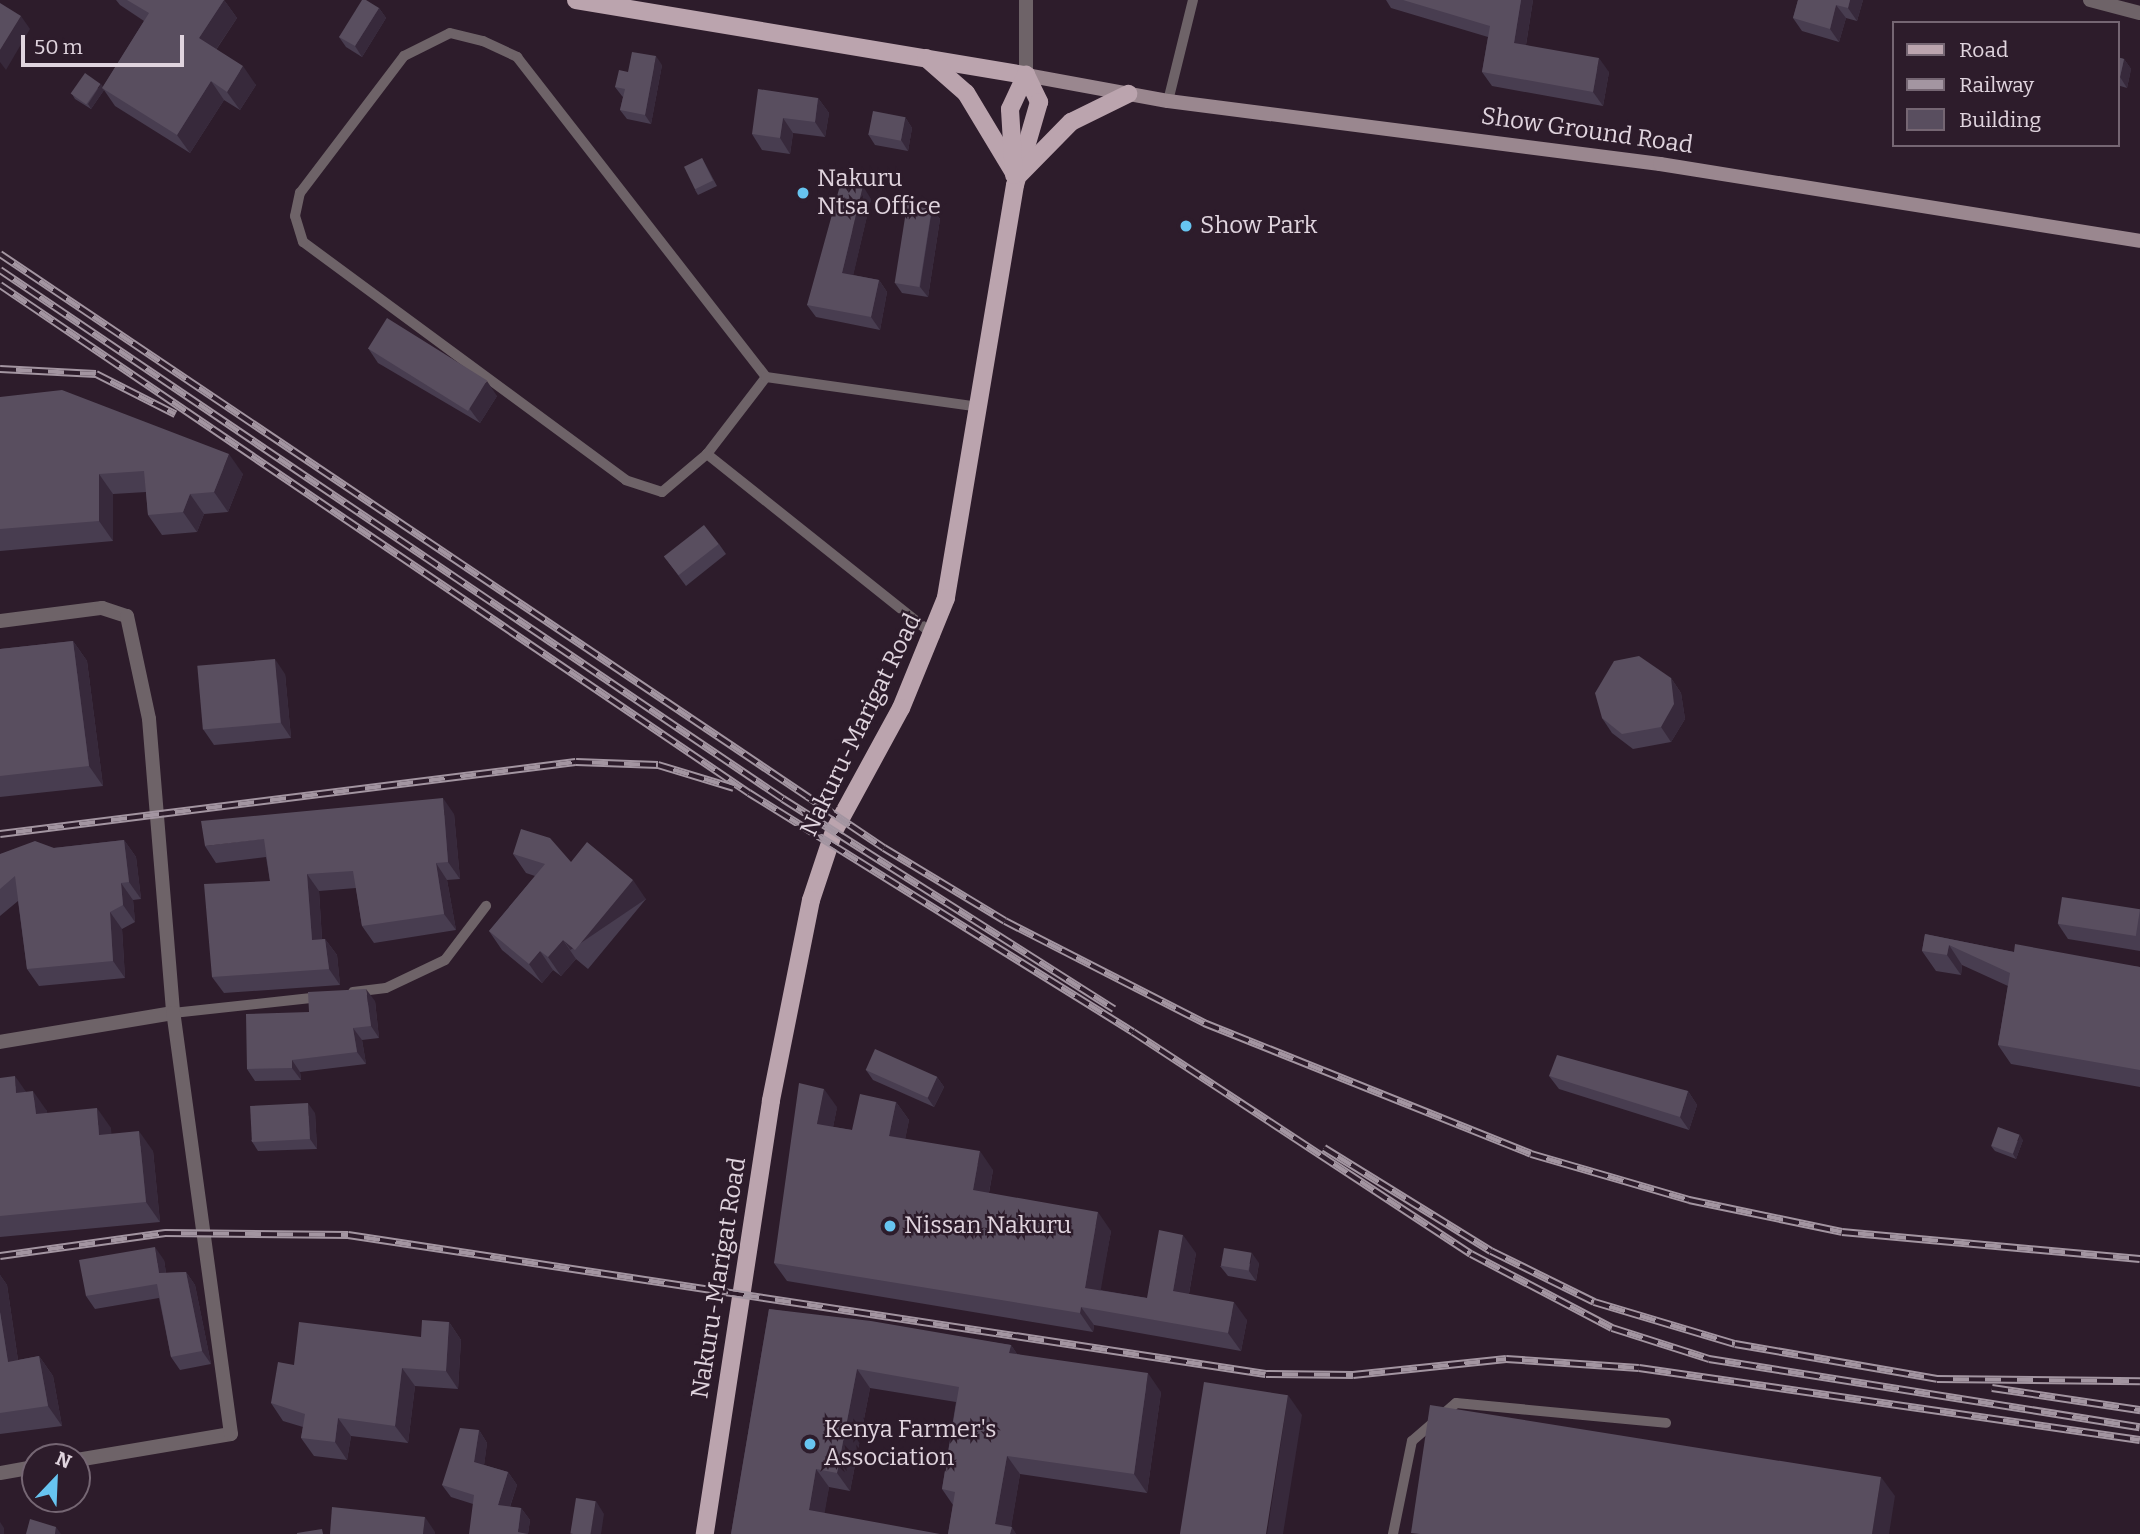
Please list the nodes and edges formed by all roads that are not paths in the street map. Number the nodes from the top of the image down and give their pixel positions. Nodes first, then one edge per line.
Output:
1 (576, 0) edge
2 (1026, 0) edge
3 (1194, 0) edge
4 (2090, 0) edge
5 (2140, 13) edge
6 (926, 58) junction
7 (1026, 75) junction
8 (1128, 94) junction
9 (1168, 101) junction
10 (1015, 178) junction
11 (2140, 241) edge
12 (766, 377) junction
13 (979, 407) junction
14 (707, 454) junction
15 (0, 621) edge
16 (934, 636) junction
17 (486, 906) dead end
18 (345, 994) edge
19 (331, 996) edge
20 (173, 1013) junction
21 (0, 1042) edge
22 (1666, 1423) dead end
23 (91, 1458) edge
24 (21, 1469) edge
25 (0, 1473) edge
26 (705, 1534) edge
27 (1393, 1534) edge

1 - 6 main road
2 - 7 street
3 - 9 lane
4 - 5 street
6 - 7 main road
6 - 10 main road
7 - 8 main road, Show Ground Road
7 - 10 main road, Nakuru-Marigat Road
7 - 10 main road, Nakuru-Marigat Road
8 - 9 main road, Show Ground Road
8 - 10 main road
9 - 11 main road, Show Ground Road
10 - 13 main road, Nakuru-Marigat Road
12 - 13 lane
12 - 14 lane
12 - 14 lane
13 - 16 main road, Nakuru-Marigat Road
14 - 16 lane
15 - 20 street
16 - 26 main road, Nakuru-Marigat Road
17 - 18 lane
19 - 20 lane
20 - 21 street
20 - 23 street
22 - 27 lane
24 - 25 street

